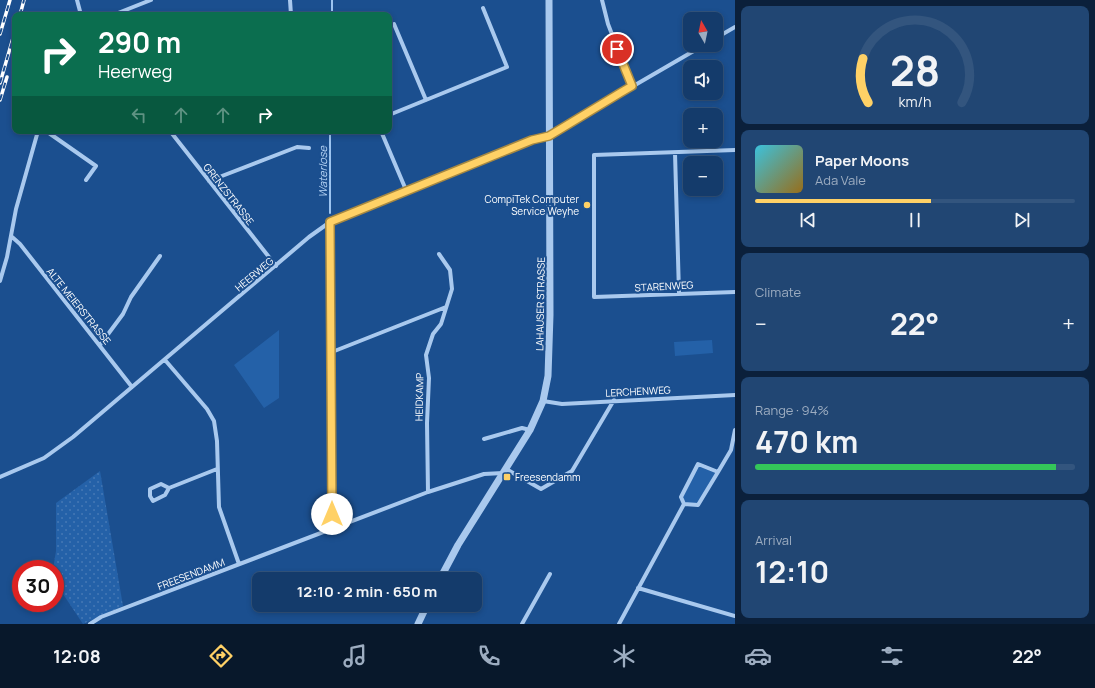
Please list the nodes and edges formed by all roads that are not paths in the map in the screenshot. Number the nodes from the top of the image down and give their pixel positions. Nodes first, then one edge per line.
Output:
1 (77, 0) edge
2 (151, 0) edge
3 (290, 0) edge
4 (549, 0) edge
5 (602, 0) edge
6 (482, 8) dead end
7 (80, 12) edge
8 (121, 12) edge
9 (291, 12) edge
10 (394, 24) dead end
11 (735, 27) edge
12 (723, 34) edge
13 (692, 52) edge
14 (632, 86) junction
15 (426, 100) junction
16 (392, 114) edge
17 (37, 134) edge
18 (50, 134) edge
19 (172, 134) edge
20 (382, 134) edge
21 (549, 136) junction
22 (309, 148) dead end
23 (735, 150) edge
24 (675, 153) junction
25 (86, 180) dead end
26 (209, 181) junction
27 (406, 190) junction
28 (330, 222) junction
29 (11, 236) junction
30 (439, 254) dead end
31 (160, 256) dead end
32 (276, 266) junction
33 (0, 281) edge
34 (735, 292) edge
35 (679, 293) junction
36 (446, 307) junction
37 (100, 345) junction
38 (332, 352) junction
39 (165, 360) junction
40 (132, 387) junction
41 (735, 395) edge
42 (614, 400) junction
43 (543, 401) junction
44 (530, 430) junction
45 (735, 430) edge
46 (484, 439) dead end
47 (218, 470) junction
48 (505, 471) junction
49 (718, 472) junction
50 (0, 477) edge
51 (169, 488) junction
52 (428, 492) junction
53 (684, 504) junction
54 (332, 529) junction
55 (240, 564) junction
56 (444, 572) edge
57 (550, 574) dead end
58 (638, 588) junction
59 (424, 612) edge
60 (735, 616) edge
61 (90, 624) edge
62 (418, 624) edge
63 (522, 624) edge
64 (619, 624) edge

1 - 7 street
2 - 8 street
3 - 9 street
4 - 21 street, LAHAUSER STRASSE
5 - 14 street
6 - 15 street
10 - 15 street
11 - 12 street
13 - 14 street, HEERWEG
14 - 21 street, HEERWEG
15 - 16 street
17 - 29 street
18 - 25 street
19 - 26 street, GRENZSTRASSE
20 - 27 street
21 - 27 street, HEERWEG
21 - 43 street, LAHAUSER STRASSE
22 - 26 street
23 - 24 street
24 - 35 street
24 - 35 street, STARENWEG
26 - 32 street, GRENZSTRASSE
27 - 28 street, HEERWEG
28 - 32 street, HEERWEG
28 - 38 street
29 - 33 street
29 - 37 street, ALTE MEIERSTRASSE
30 - 36 street, HEIDKAMP
31 - 37 street
32 - 39 street, HEERWEG
34 - 35 street, STARENWEG
36 - 38 street
36 - 52 street, HEIDKAMP
37 - 40 street, ALTE MEIERSTRASSE
38 - 54 street
39 - 40 street, HEERWEG
39 - 47 street
40 - 50 street, HEERWEG
41 - 42 street, LERCHENWEG
42 - 43 street, LERCHENWEG
42 - 48 street
43 - 44 street, LAHAUSER STRASSE
44 - 46 street
44 - 48 street, LAHAUSER STRASSE
45 - 49 street
47 - 51 street
47 - 55 street
48 - 52 street, FREESENDAMM
48 - 56 street, LAHAUSER STRASSE
49 - 53 street
49 - 53 street
51 - 51 street
52 - 54 street, FREESENDAMM
53 - 58 street
54 - 55 street, FREESENDAMM
55 - 61 street, FREESENDAMM
57 - 63 street
58 - 60 street
58 - 64 street
59 - 62 street

